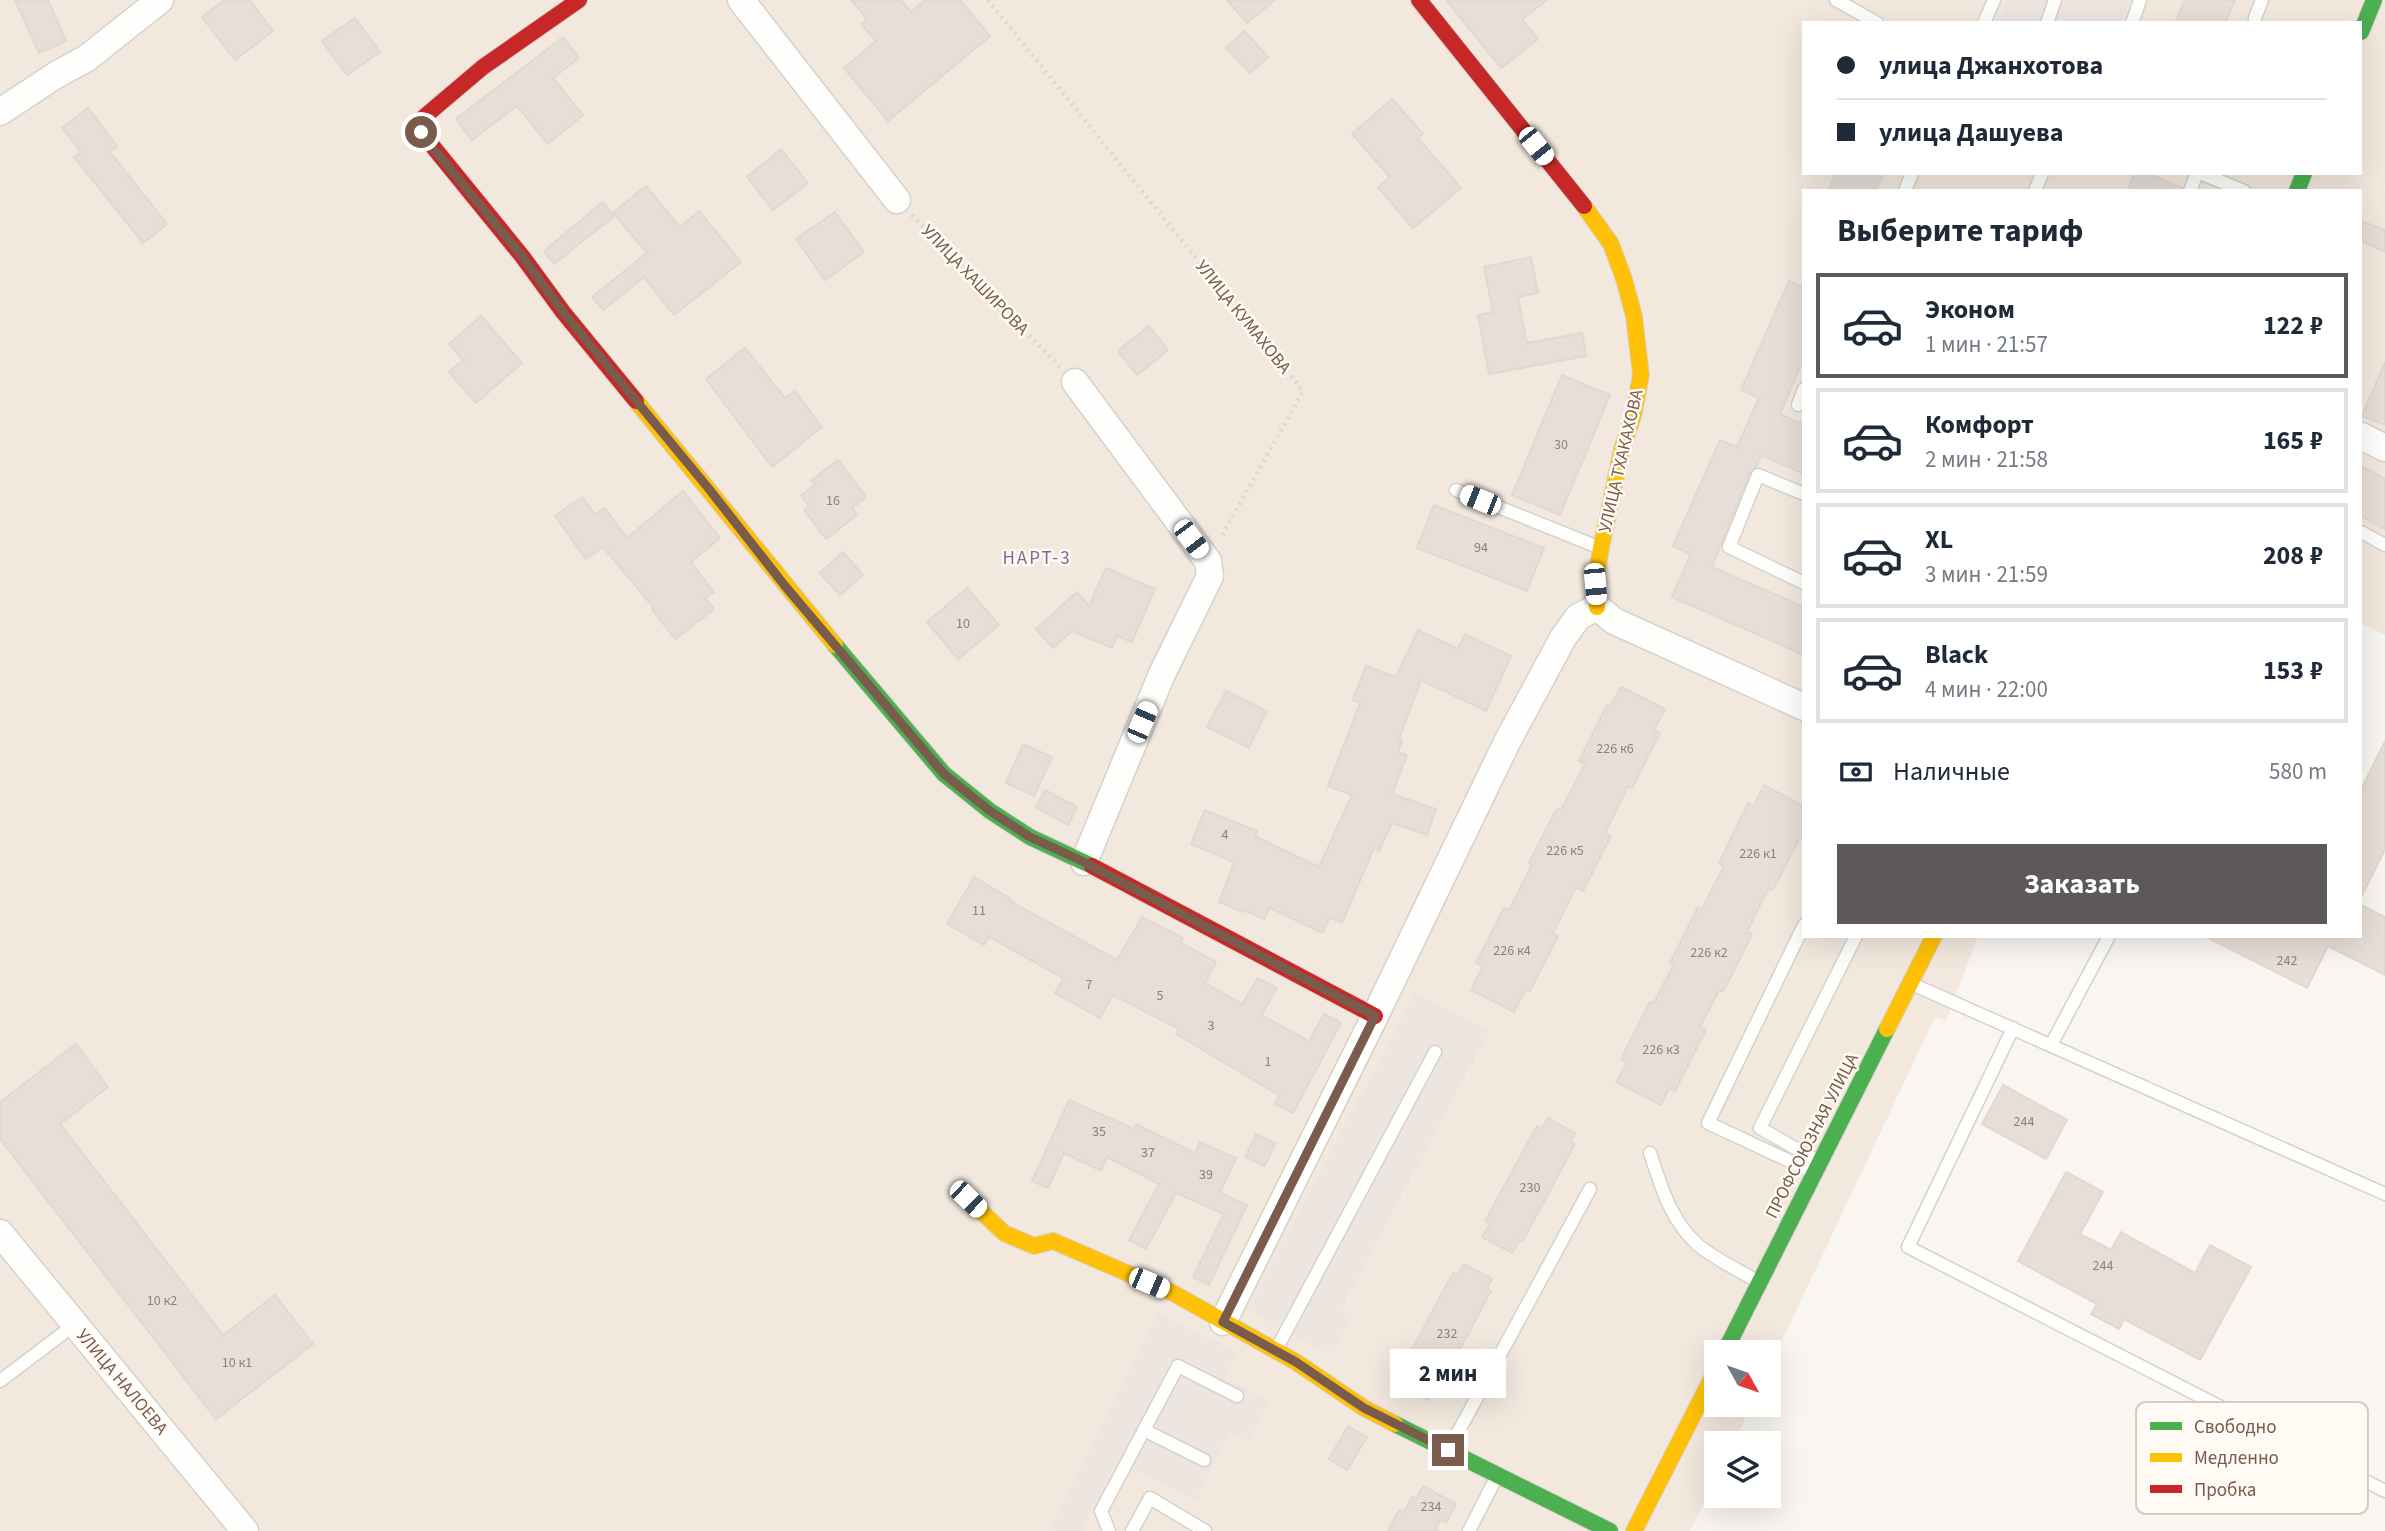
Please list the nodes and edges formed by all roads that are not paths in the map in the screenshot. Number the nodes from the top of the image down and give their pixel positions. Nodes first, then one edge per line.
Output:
1 (160, 0) edge
2 (579, 0) edge
3 (741, 0) edge
4 (1419, 0) edge
5 (1836, 0) edge
6 (1994, 0) edge
7 (2055, 0) edge
8 (2140, 0) edge
9 (2262, 0) edge
10 (2374, 0) edge
11 (1873, 21) edge
12 (1985, 21) edge
13 (2048, 21) edge
14 (2133, 21) edge
15 (2255, 21) edge
16 (2362, 30) edge
17 (0, 112) edge
18 (2204, 175) edge
19 (2239, 189) edge
20 (897, 200) road end
21 (1075, 382) road end
22 (1802, 394) edge
23 (1798, 405) dead end
24 (2362, 436) edge
25 (2385, 448) edge
26 (1455, 491) dead end
27 (1802, 493) edge
28 (2362, 533) edge
29 (2385, 545) edge
30 (1601, 548) junction
31 (1802, 582) edge
32 (1597, 607) junction
33 (1802, 706) edge
34 (1084, 862) junction
35 (1802, 929) edge
36 (1855, 938) edge
37 (1933, 938) edge
38 (2108, 938) edge
39 (1910, 984) junction
40 (1375, 1016) junction
41 (2013, 1028) junction
42 (2051, 1045) junction
43 (1435, 1052) dead end
44 (1650, 1153) dead end
45 (1817, 1167) junction
46 (1590, 1189) dead end
47 (2385, 1194) edge
48 (968, 1199) dead end
49 (3, 1242) edge
50 (1760, 1282) junction
51 (1223, 1322) junction
52 (74, 1325) junction
53 (1731, 1340) edge
54 (1276, 1351) junction
55 (0, 1381) edge
56 (1704, 1393) edge
57 (1237, 1396) dead end
58 (2211, 1402) edge
59 (1144, 1430) junction
60 (1448, 1450) junction
61 (1205, 1460) dead end
62 (1497, 1475) junction
63 (2368, 1482) edge
64 (2385, 1491) edge
65 (246, 1531) edge
66 (1109, 1531) edge
67 (1132, 1531) edge
68 (1205, 1531) edge
69 (1469, 1531) edge
70 (1609, 1531) edge
71 (1634, 1531) edge

1 - 17 street
2 - 34 street
3 - 20 street
4 - 30 street, УЛИЦА ТХАКАХОВА
5 - 11 lane
6 - 12 lane
7 - 13 lane
8 - 14 lane
9 - 15 lane
10 - 16 street
18 - 19 lane
21 - 34 street
22 - 23 lane
24 - 25 street
26 - 30 lane
27 - 31 lane
28 - 29 lane
30 - 32 street, УЛИЦА ТХАКАХОВА
32 - 33 street
32 - 40 street
34 - 40 street
35 - 45 lane
36 - 45 lane
37 - 39 street, ПРОФСОЮЗНАЯ УЛИЦА
38 - 42 lane
39 - 41 lane
39 - 45 street, ПРОФСОЮЗНАЯ УЛИЦА
40 - 51 street
41 - 42 lane
41 - 58 lane
42 - 47 lane
43 - 54 lane
44 - 50 lane
45 - 50 street, ПРОФСОЮЗНАЯ УЛИЦА
46 - 60 lane
48 - 51 street
49 - 52 street, УЛИЦА НАЛОЕВА
50 - 53 street, ПРОФСОЮЗНАЯ УЛИЦА
51 - 54 street
52 - 55 lane
52 - 65 street, УЛИЦА НАЛОЕВА
54 - 60 street
56 - 71 street
57 - 59 lane
59 - 61 lane
59 - 66 lane
60 - 62 street
62 - 69 lane
62 - 70 street
63 - 64 lane
67 - 68 lane

